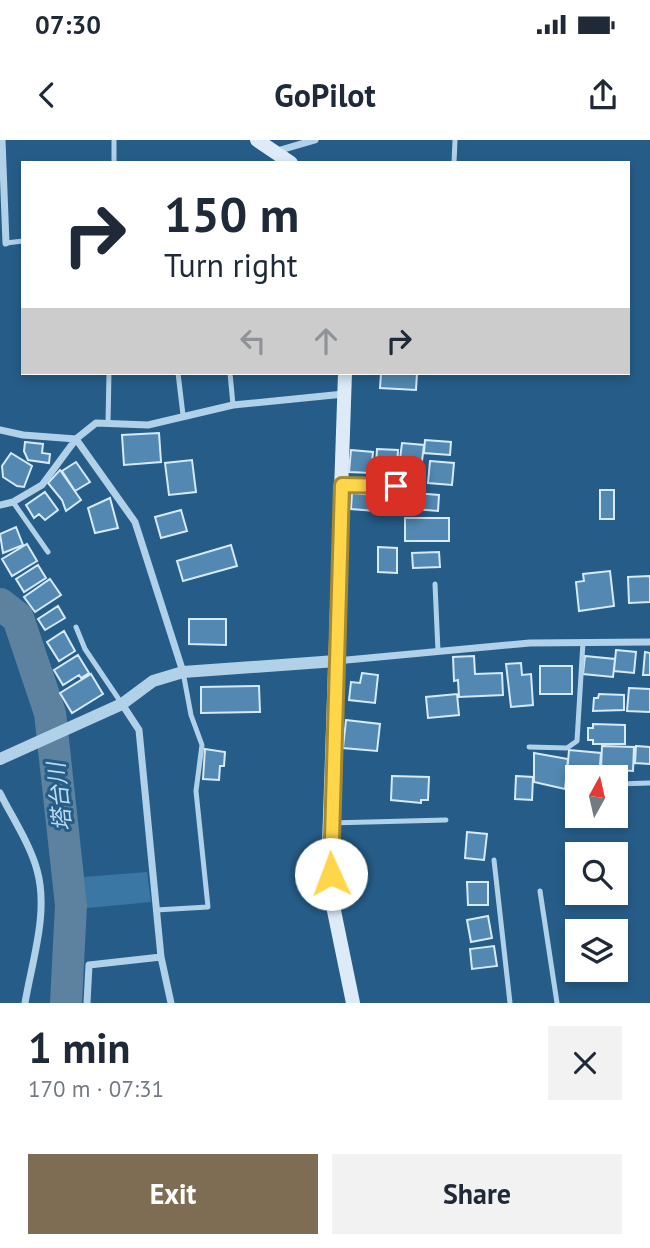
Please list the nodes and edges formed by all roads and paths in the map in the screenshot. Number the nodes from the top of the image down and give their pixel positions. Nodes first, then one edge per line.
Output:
1 (2, 140) edge
2 (114, 140) edge
3 (257, 140) edge
4 (314, 140) edge
5 (455, 140) edge
6 (277, 150) junction
7 (114, 161) edge
8 (288, 161) edge
9 (454, 161) edge
10 (21, 241) edge
11 (6, 243) joint
12 (109, 375) edge
13 (178, 375) edge
14 (230, 375) edge
15 (345, 375) edge
16 (345, 394) junction
17 (233, 405) junction
18 (183, 415) junction
19 (108, 423) junction
20 (0, 430) edge
21 (76, 439) junction
22 (342, 485) junction
23 (423, 486) dead end
24 (13, 502) junction
25 (0, 505) edge
26 (48, 552) dead end
27 (435, 584) dead end
28 (76, 627) dead end
29 (583, 642) junction
30 (650, 642) edge
31 (438, 652) junction
32 (336, 661) junction
33 (183, 672) junction
34 (122, 704) junction
35 (529, 747) dead end
36 (0, 759) edge
37 (650, 783) edge
38 (628, 784) edge
39 (0, 793) edge
40 (446, 820) dead end
41 (330, 823) junction
42 (494, 860) dead end
43 (540, 891) dead end
44 (156, 910) junction
45 (161, 957) junction
46 (25, 1003) edge
47 (87, 1003) edge
48 (171, 1003) edge
49 (353, 1003) edge
50 (510, 1003) edge
51 (556, 1003) edge

1 - 11 street
2 - 7 lane
3 - 6 main road
4 - 6 street
5 - 9 lane
6 - 8 main road
10 - 11 lane
12 - 19 lane
13 - 18 lane
14 - 17 lane
15 - 16 main road
16 - 17 street
16 - 22 main road
17 - 18 street
18 - 19 street
19 - 21 street
20 - 21 street
21 - 24 street
21 - 33 street
22 - 23 lane
22 - 32 main road
24 - 25 street
24 - 26 lane
27 - 31 lane
28 - 34 lane
29 - 30 street
29 - 31 street
29 - 35 lane
31 - 32 street
32 - 33 street
32 - 41 main road
33 - 34 street
33 - 44 lane
34 - 36 street
34 - 44 street
37 - 38 lane
39 - 46 street
40 - 41 lane
41 - 49 main road
42 - 50 lane
43 - 51 lane
44 - 45 street
45 - 47 street
45 - 48 street

